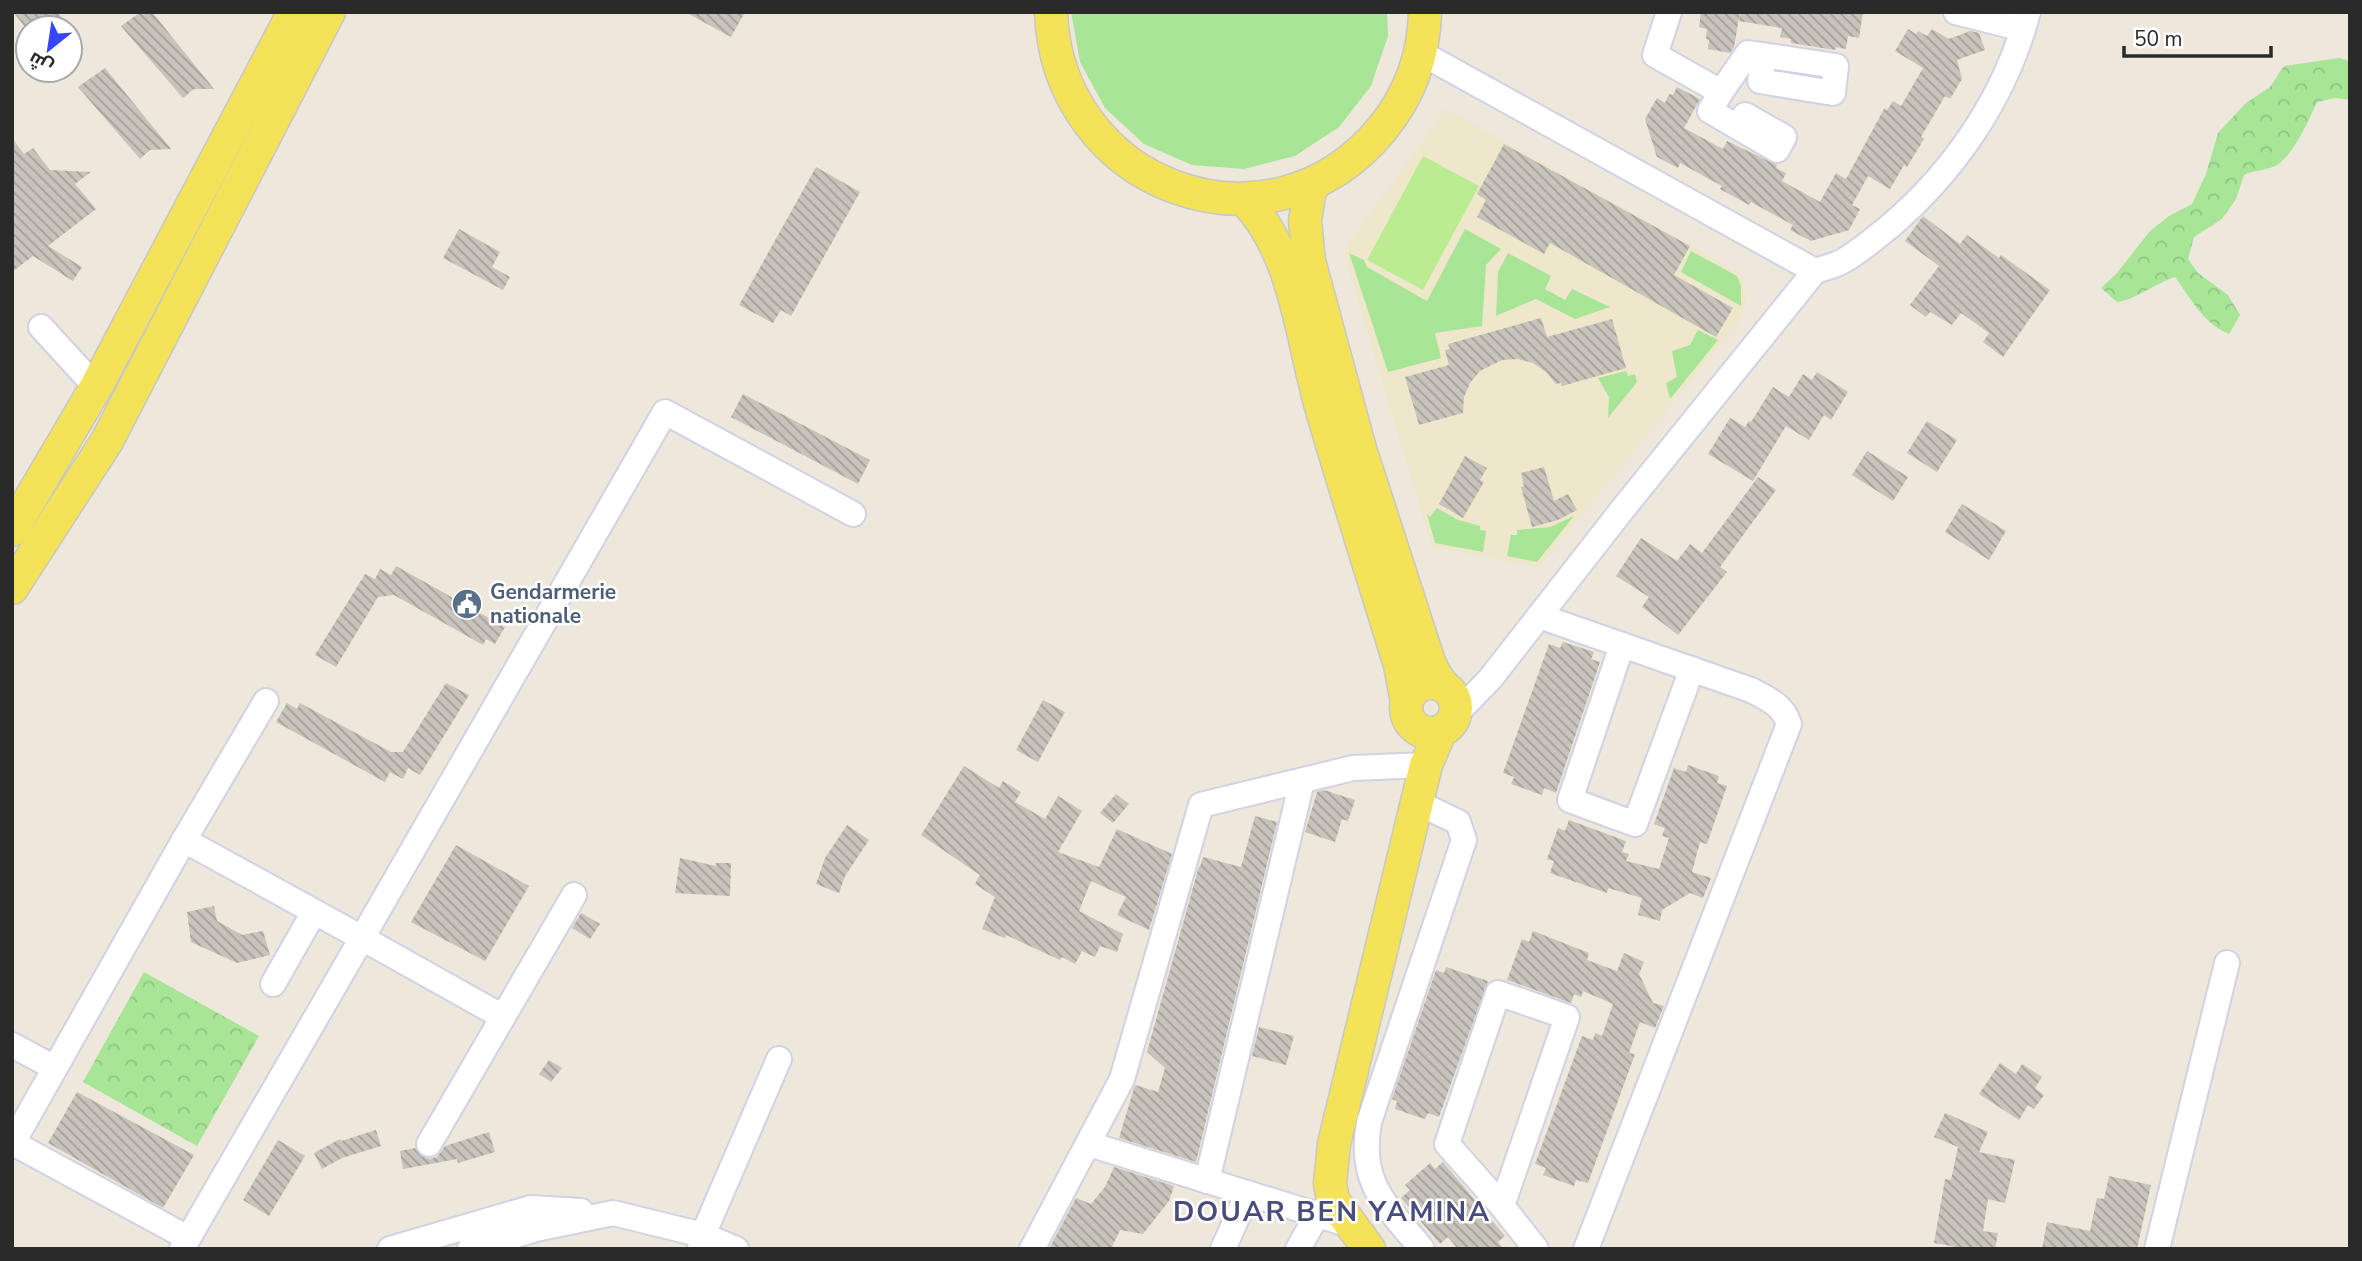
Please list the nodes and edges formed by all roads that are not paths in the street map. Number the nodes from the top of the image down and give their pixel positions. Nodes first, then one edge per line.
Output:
1 (294, 12) edge
2 (329, 12) edge
3 (1051, 12) edge
4 (1426, 12) edge
5 (1669, 12) edge
6 (1956, 12) edge
7 (2026, 21) edge
8 (1421, 53) junction
9 (1764, 56) dead end
10 (1721, 92) junction
11 (1738, 127) dead end
12 (1314, 183) junction
13 (1244, 199) junction
14 (1815, 271) junction
15 (41, 327) dead end
16 (96, 387) junction
17 (853, 514) dead end
18 (12, 530) edge
19 (12, 588) edge
20 (1539, 616) junction
21 (1622, 645) junction
22 (1692, 669) junction
23 (266, 701) dead end
24 (1432, 712) junction
25 (1426, 765) junction
26 (1302, 781) junction
27 (1419, 803) junction
28 (184, 840) junction
29 (574, 895) dead end
30 (314, 912) junction
31 (362, 938) junction
32 (2227, 963) dead end
33 (273, 984) dead end
34 (503, 1017) junction
35 (12, 1045) edge
36 (779, 1059) dead end
37 (55, 1068) junction
38 (12, 1143) edge
39 (429, 1144) dead end
40 (1089, 1144) junction
41 (1207, 1181) junction
42 (1248, 1193) junction
43 (1502, 1206) junction
44 (533, 1218) junction
45 (1342, 1222) edge
46 (701, 1242) edge
47 (185, 1244) edge
48 (390, 1249) edge
49 (470, 1249) edge
50 (736, 1249) edge
51 (1032, 1249) edge
52 (1223, 1249) edge
53 (1298, 1249) edge
54 (1422, 1249) edge
55 (1536, 1249) edge
56 (1586, 1249) edge
57 (2157, 1249) edge

1 - 16 main road
2 - 19 main road
3 - 13 main road
4 - 8 main road
5 - 10 street
6 - 7 street
7 - 14 street
8 - 12 main road
8 - 14 street
9 - 10 street
10 - 11 street
12 - 13 main road
12 - 24 main road
13 - 24 main road
14 - 20 street
15 - 16 street
16 - 18 main road
17 - 31 street
20 - 21 street
20 - 24 street
21 - 22 street
21 - 22 street
22 - 56 street
23 - 28 street
24 - 25 main road
25 - 26 street
25 - 27 main road
26 - 40 street
26 - 41 street
27 - 45 main road
27 - 54 street
28 - 30 street
28 - 37 street
29 - 34 street
30 - 31 street
30 - 33 street
31 - 34 street
31 - 47 street
32 - 57 street
34 - 39 street
35 - 37 street
36 - 46 street
37 - 38 street
38 - 47 street
40 - 41 street
40 - 51 street
41 - 42 street
42 - 45 street
42 - 52 street
43 - 43 street
43 - 55 street
44 - 46 street
44 - 48 street
44 - 49 street
45 - 53 street
46 - 50 street

